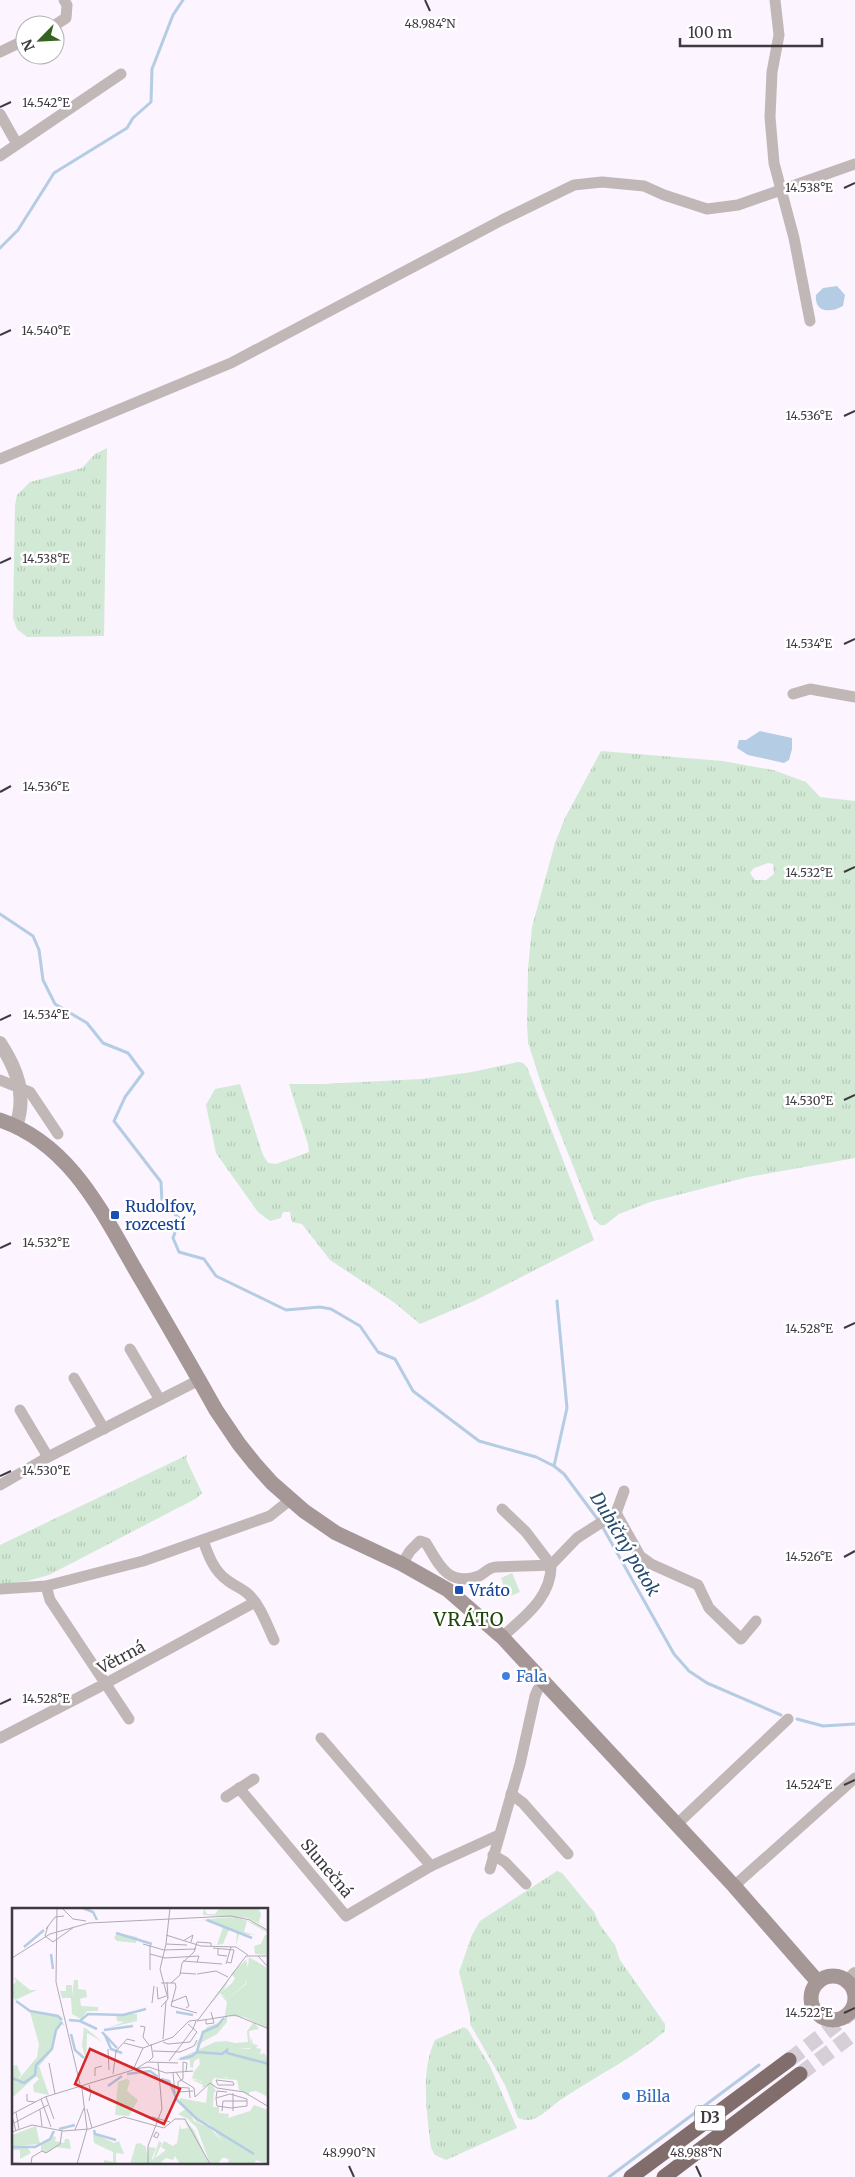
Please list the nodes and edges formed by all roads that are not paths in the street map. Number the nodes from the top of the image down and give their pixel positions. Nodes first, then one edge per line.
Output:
1 (64, 0) edge
2 (775, 0) edge
3 (65, 19) edge
4 (15, 45) edge
5 (0, 52) edge
6 (121, 74) dead end
7 (0, 114) edge
8 (17, 144) junction
9 (0, 156) edge
10 (855, 164) edge
11 (780, 189) junction
12 (810, 321) dead end
13 (0, 460) edge
14 (793, 694) dead end
15 (855, 696) edge
16 (0, 1043) edge
17 (0, 1080) edge
18 (20, 1087) junction
19 (0, 1120) edge
20 (16, 1126) junction
21 (58, 1134) dead end
22 (130, 1349) dead end
23 (74, 1378) dead end
24 (199, 1380) junction
25 (160, 1400) junction
26 (20, 1410) dead end
27 (104, 1429) junction
28 (48, 1457) junction
29 (0, 1485) edge
30 (624, 1491) dead end
31 (290, 1500) junction
32 (502, 1509) dead end
33 (616, 1513) junction
34 (203, 1540) junction
35 (402, 1564) junction
36 (551, 1565) junction
37 (46, 1586) junction
38 (0, 1589) edge
39 (256, 1602) junction
40 (756, 1620) dead end
41 (502, 1637) junction
42 (274, 1640) dead end
43 (545, 1681) junction
44 (105, 1684) junction
45 (129, 1719) dead end
46 (788, 1719) dead end
47 (0, 1738) edge
48 (321, 1738) dead end
49 (855, 1778) edge
50 (254, 1779) dead end
51 (239, 1788) junction
52 (511, 1794) junction
53 (226, 1796) dead end
54 (676, 1825) junction
55 (499, 1834) junction
56 (568, 1854) dead end
57 (496, 1856) junction
58 (431, 1866) junction
59 (490, 1869) dead end
60 (526, 1884) dead end
61 (734, 1886) junction
62 (851, 1978) edge
63 (818, 1982) junction
64 (851, 2020) edge
65 (789, 2060) tunnel mouth
66 (800, 2074) tunnel mouth
67 (631, 2177) edge
68 (664, 2177) edge

1 - 3 street
2 - 11 street
4 - 5 street
6 - 8 street
7 - 8 street
8 - 9 street
10 - 11 street
11 - 12 street
11 - 13 street
14 - 15 street
16 - 18 street
17 - 18 street
18 - 20 street
18 - 21 street
19 - 20 main road
20 - 24 main road
22 - 25 street
23 - 27 street
24 - 25 street
24 - 31 main road
25 - 27 street
26 - 28 street
27 - 28 street
28 - 29 street
30 - 33 street
31 - 34 street
31 - 35 main road
32 - 36 street
33 - 36 street
33 - 40 street
34 - 37 street
34 - 39 street
35 - 36 street
35 - 41 main road
36 - 41 street
37 - 38 street
37 - 44 street
39 - 42 street
39 - 44 street, Větrná
41 - 43 main road
43 - 52 street
43 - 54 main road
44 - 45 street
44 - 47 street, Větrná
46 - 54 street
48 - 58 street
49 - 61 street
50 - 51 street
51 - 53 street
51 - 58 street, Slunečná
52 - 55 street
52 - 56 street
54 - 61 main road
55 - 57 street
55 - 58 street, Slunečná
57 - 59 street
57 - 60 street
61 - 63 main road
62 - 63 main road
62 - 64 main road
63 - 64 main road
65 - 67 highway, D3
66 - 68 highway, D3

